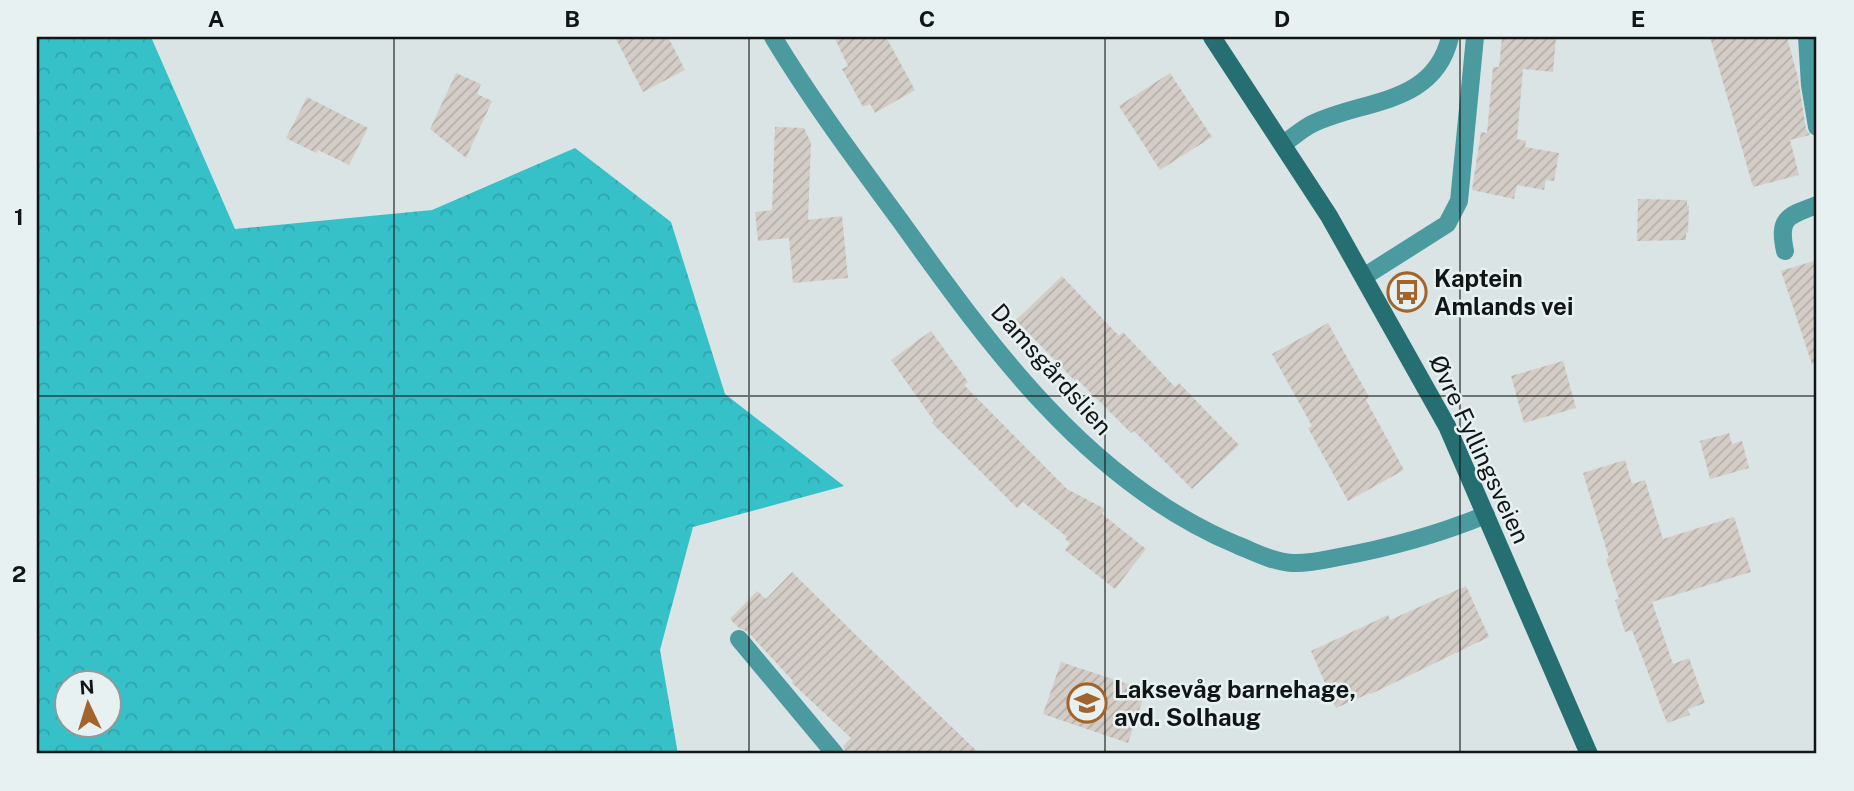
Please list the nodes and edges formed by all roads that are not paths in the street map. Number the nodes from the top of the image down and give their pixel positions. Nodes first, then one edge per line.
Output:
1 (773, 37) edge
2 (1212, 37) edge
3 (1450, 37) edge
4 (1475, 37) edge
5 (1807, 37) edge
6 (1817, 127) edge
7 (1283, 144) junction
8 (1817, 205) edge
9 (1785, 251) dead end
10 (1366, 276) junction
11 (1486, 515) junction
12 (738, 639) dead end
13 (835, 754) edge
14 (1590, 754) edge

1 - 11 street, Damsgårdslien
2 - 7 main road, Øvre Fyllingsveien
3 - 7 street
4 - 10 street
5 - 6 street
7 - 10 main road, Øvre Fyllingsveien
8 - 9 street
10 - 11 main road, Øvre Fyllingsveien
11 - 14 main road, Øvre Fyllingsveien
12 - 13 street

